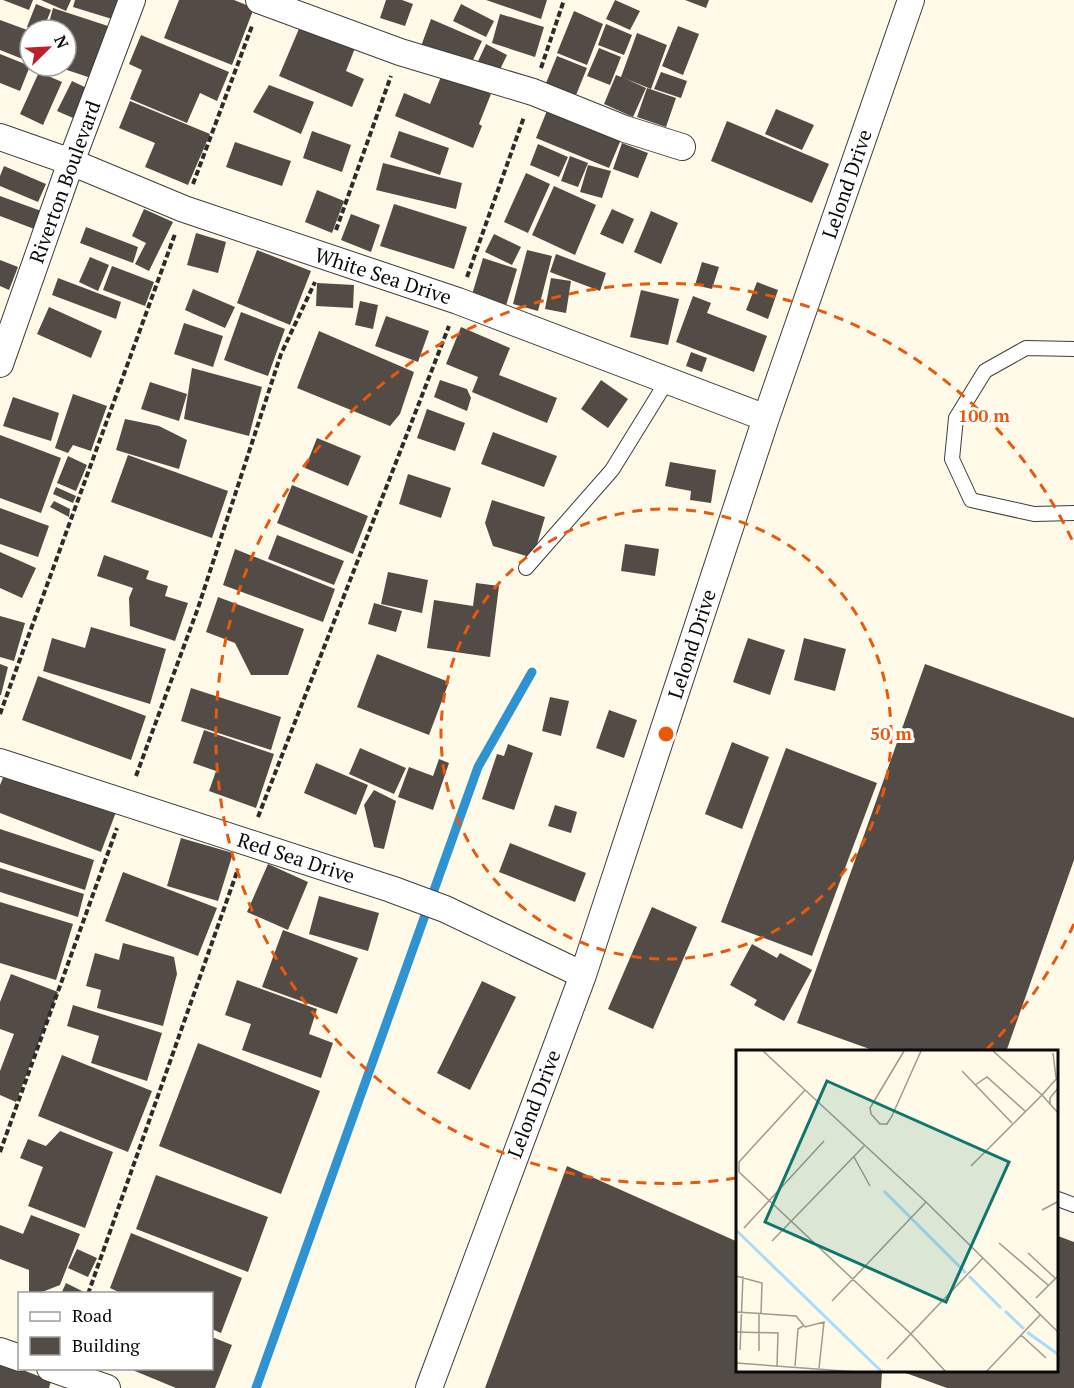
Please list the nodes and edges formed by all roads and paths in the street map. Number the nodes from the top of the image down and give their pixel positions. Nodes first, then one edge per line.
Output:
1 (132, 0) edge
2 (564, 0) edge
3 (911, 0) edge
4 (261, 1) edge
5 (400, 52) junction
6 (533, 92) junction
7 (0, 137) edge
8 (682, 147) dead end
9 (71, 162) junction
10 (184, 209) junction
11 (326, 258) junction
12 (458, 301) junction
13 (1074, 349) edge
14 (0, 364) edge
15 (667, 381) junction
16 (766, 418) junction
17 (1074, 513) edge
18 (526, 568) dead end
19 (0, 714) edge
20 (0, 762) edge
21 (127, 802) junction
22 (248, 842) junction
23 (583, 975) junction
24 (0, 1152) edge
25 (1059, 1199) edge
26 (1074, 1205) edge
27 (88, 1292) edge
28 (0, 1351) edge
29 (18, 1357) edge
30 (56, 1370) edge
31 (107, 1388) edge
32 (429, 1388) edge

1 - 9 street, Riverton Boulevard
2 - 6 path
3 - 16 street, Lelond Drive
4 - 5 street
4 - 10 path
5 - 6 street
5 - 11 path
6 - 8 street
6 - 12 path
7 - 9 street, White Sea Drive
9 - 10 street, White Sea Drive
9 - 14 street, Riverton Boulevard
10 - 11 street, White Sea Drive
10 - 19 path
11 - 12 street, White Sea Drive
11 - 21 path
12 - 15 street, White Sea Drive
12 - 22 path
13 - 17 lane
15 - 16 street, White Sea Drive
15 - 18 lane
16 - 23 street, Lelond Drive
20 - 21 street, Red Sea Drive
21 - 22 street, Red Sea Drive
21 - 24 path
22 - 23 street, Red Sea Drive
22 - 27 path
23 - 32 street, Lelond Drive
25 - 26 lane
28 - 29 street
30 - 31 street

